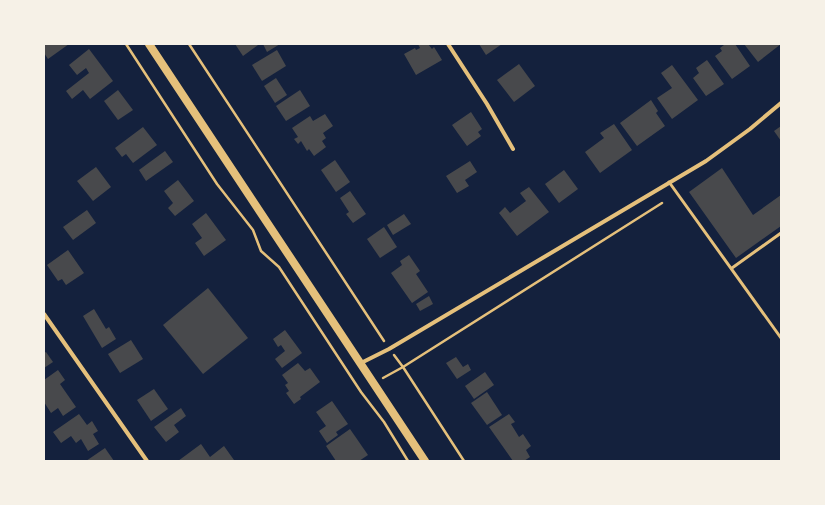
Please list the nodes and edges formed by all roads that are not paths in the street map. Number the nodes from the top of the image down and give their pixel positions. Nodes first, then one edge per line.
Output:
1 (149, 44) edge
2 (448, 44) edge
3 (781, 104) edge
4 (513, 149) dead end
5 (669, 182) junction
6 (781, 233) edge
7 (732, 268) junction
8 (44, 314) edge
9 (781, 338) edge
10 (361, 363) junction
11 (147, 461) edge
12 (425, 461) edge

1 - 10 main road
2 - 4 street
3 - 5 street
5 - 7 lane
5 - 10 street
6 - 7 lane
7 - 9 lane
8 - 11 street
10 - 12 main road

